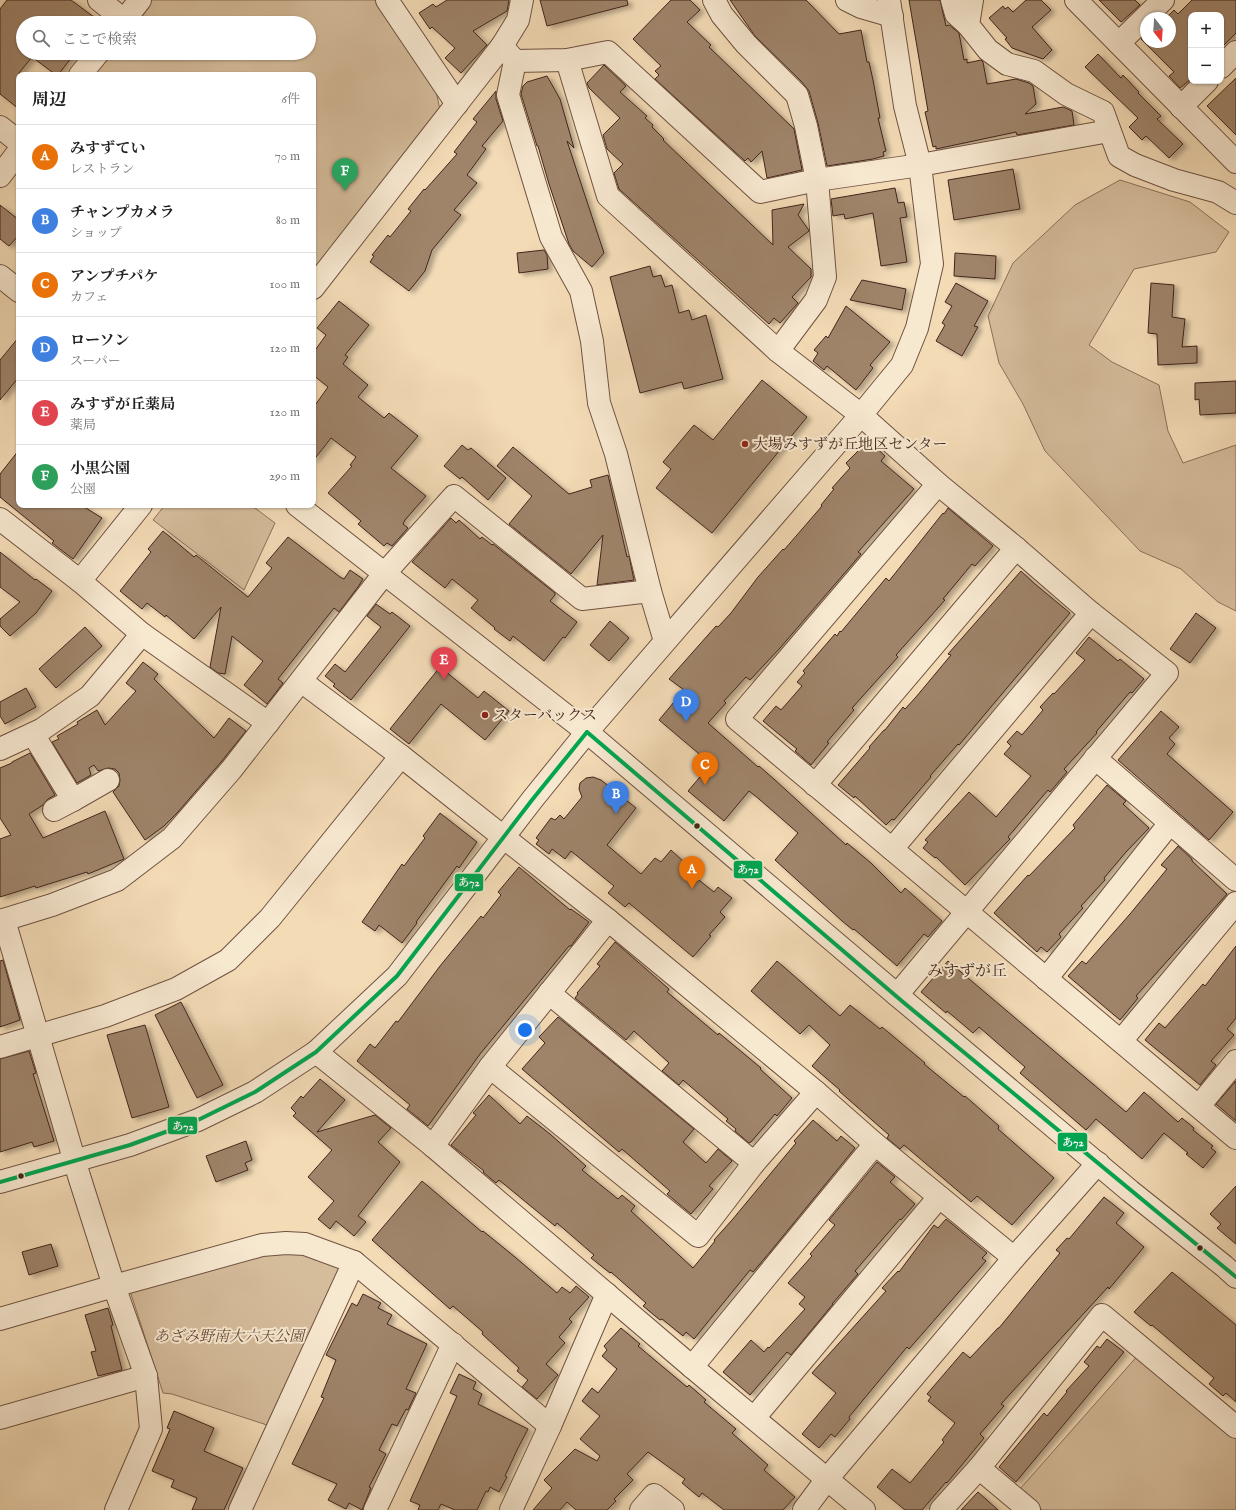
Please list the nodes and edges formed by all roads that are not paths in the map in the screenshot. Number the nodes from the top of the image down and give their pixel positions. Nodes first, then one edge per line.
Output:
1 (99, 0) edge
2 (140, 0) edge
3 (387, 0) edge
4 (522, 0) edge
5 (714, 0) edge
6 (847, 0) edge
7 (952, 0) edge
8 (972, 0) edge
9 (1076, 0) edge
10 (1163, 0) edge
11 (890, 8) edge
12 (116, 16) edge
13 (128, 16) edge
14 (968, 25) junction
15 (1118, 43) junction
16 (1236, 52) edge
17 (508, 53) junction
18 (92, 60) edge
19 (567, 60) junction
20 (1224, 64) edge
21 (82, 72) edge
22 (1204, 84) edge
23 (456, 104) junction
24 (1181, 107) junction
25 (0, 127) edge
26 (1110, 131) junction
27 (16, 140) edge
28 (16, 156) edge
29 (1236, 162) edge
30 (920, 165) junction
31 (0, 176) edge
32 (817, 180) junction
33 (1236, 203) edge
34 (0, 276) edge
35 (316, 284) edge
36 (16, 289) edge
37 (778, 351) junction
38 (861, 415) junction
39 (938, 484) junction
40 (139, 508) edge
41 (301, 508) edge
42 (0, 519) edge
43 (1016, 548) junction
44 (384, 574) junction
45 (80, 580) junction
46 (650, 591) junction
47 (1091, 613) junction
48 (142, 634) junction
49 (665, 641) junction
50 (301, 681) junction
51 (268, 723) junction
52 (587, 732) junction
53 (33, 734) junction
54 (0, 749) edge
55 (401, 756) junction
56 (1096, 758) junction
57 (108, 780) dead end
58 (815, 785) junction
59 (73, 800) junction
60 (54, 810) dead end
61 (1170, 823) junction
62 (504, 837) junction
63 (892, 849) junction
64 (1236, 880) edge
65 (1236, 903) edge
66 (967, 912) junction
67 (2, 920) edge
68 (608, 920) junction
69 (1046, 979) junction
70 (549, 992) junction
71 (897, 995) junction
72 (39, 1036) junction
73 (1121, 1041) junction
74 (0, 1046) edge
75 (316, 1052) junction
76 (1236, 1061) edge
77 (490, 1067) junction
78 (816, 1092) junction
79 (1199, 1106) junction
80 (1236, 1138) edge
81 (875, 1144) junction
82 (433, 1146) junction
83 (74, 1161) junction
84 (754, 1163) junction
85 (1098, 1163) junction
86 (0, 1182) edge
87 (939, 1197) junction
88 (1014, 1258) junction
89 (354, 1262) junction
90 (1236, 1277) edge
91 (114, 1286) junction
92 (607, 1294) junction
93 (0, 1319) edge
94 (453, 1344) junction
95 (692, 1367) junction
96 (146, 1376) junction
97 (0, 1418) edge
98 (754, 1418) junction
99 (550, 1426) junction
100 (1236, 1427) edge
101 (979, 1468) junction
102 (827, 1479) junction
103 (116, 1510) edge
104 (240, 1510) edge
105 (375, 1510) edge
106 (511, 1510) edge
107 (641, 1510) edge
108 (673, 1510) edge
109 (804, 1510) edge
110 (864, 1510) edge
111 (941, 1510) edge
112 (1029, 1510) edge

1 - 12 street
2 - 13 street
3 - 23 street
4 - 17 street
5 - 32 street
6 - 11 street
7 - 14 street
8 - 14 street
9 - 15 street
10 - 15 street
11 - 30 street
14 - 26 street
15 - 24 street
16 - 20 street
17 - 19 street
17 - 23 street
17 - 46 street
18 - 21 street
19 - 32 street
19 - 37 street
22 - 24 street
23 - 35 street
24 - 29 street
25 - 27 street
26 - 30 street
26 - 33 street
28 - 31 street
30 - 32 street
30 - 38 street
32 - 37 street
34 - 36 street
37 - 38 street
38 - 39 street
38 - 49 street
39 - 43 street
39 - 58 street
40 - 45 street
41 - 44 street
42 - 45 street
43 - 47 street
43 - 58 street
44 - 46 street
44 - 50 street
44 - 52 street
45 - 48 street
46 - 49 street
47 - 56 street
47 - 63 street
48 - 51 street
48 - 53 street
49 - 52 street
50 - 51 street
50 - 55 street
51 - 67 street
52 - 62 street
52 - 71 street
53 - 54 street
53 - 59 street
55 - 62 street
55 - 72 street
56 - 61 street
56 - 66 street
57 - 59 street
58 - 63 street
59 - 60 street
61 - 64 street
61 - 69 street
62 - 68 street
62 - 75 street
63 - 66 street
65 - 73 street
66 - 69 street
66 - 71 street
67 - 72 street
68 - 70 street
68 - 78 street
69 - 73 street
70 - 77 street
70 - 84 street
71 - 85 street
72 - 74 street
72 - 83 street
73 - 79 street
75 - 82 street
75 - 83 street
76 - 79 street
77 - 82 street
77 - 84 street
78 - 81 street
78 - 84 street
79 - 80 street
81 - 87 street
81 - 95 street
82 - 92 street
83 - 86 street
83 - 91 street
85 - 88 street
85 - 90 street
87 - 88 street
87 - 98 street
88 - 102 street
89 - 91 street
89 - 94 street
89 - 104 street
91 - 93 street
91 - 96 street
92 - 95 street
92 - 99 street
94 - 99 street
94 - 105 street
95 - 98 street
96 - 97 street
96 - 103 street
98 - 102 street
99 - 106 street
100 - 101 street
101 - 111 street
101 - 112 street
102 - 109 street
102 - 110 street
107 - 108 street

